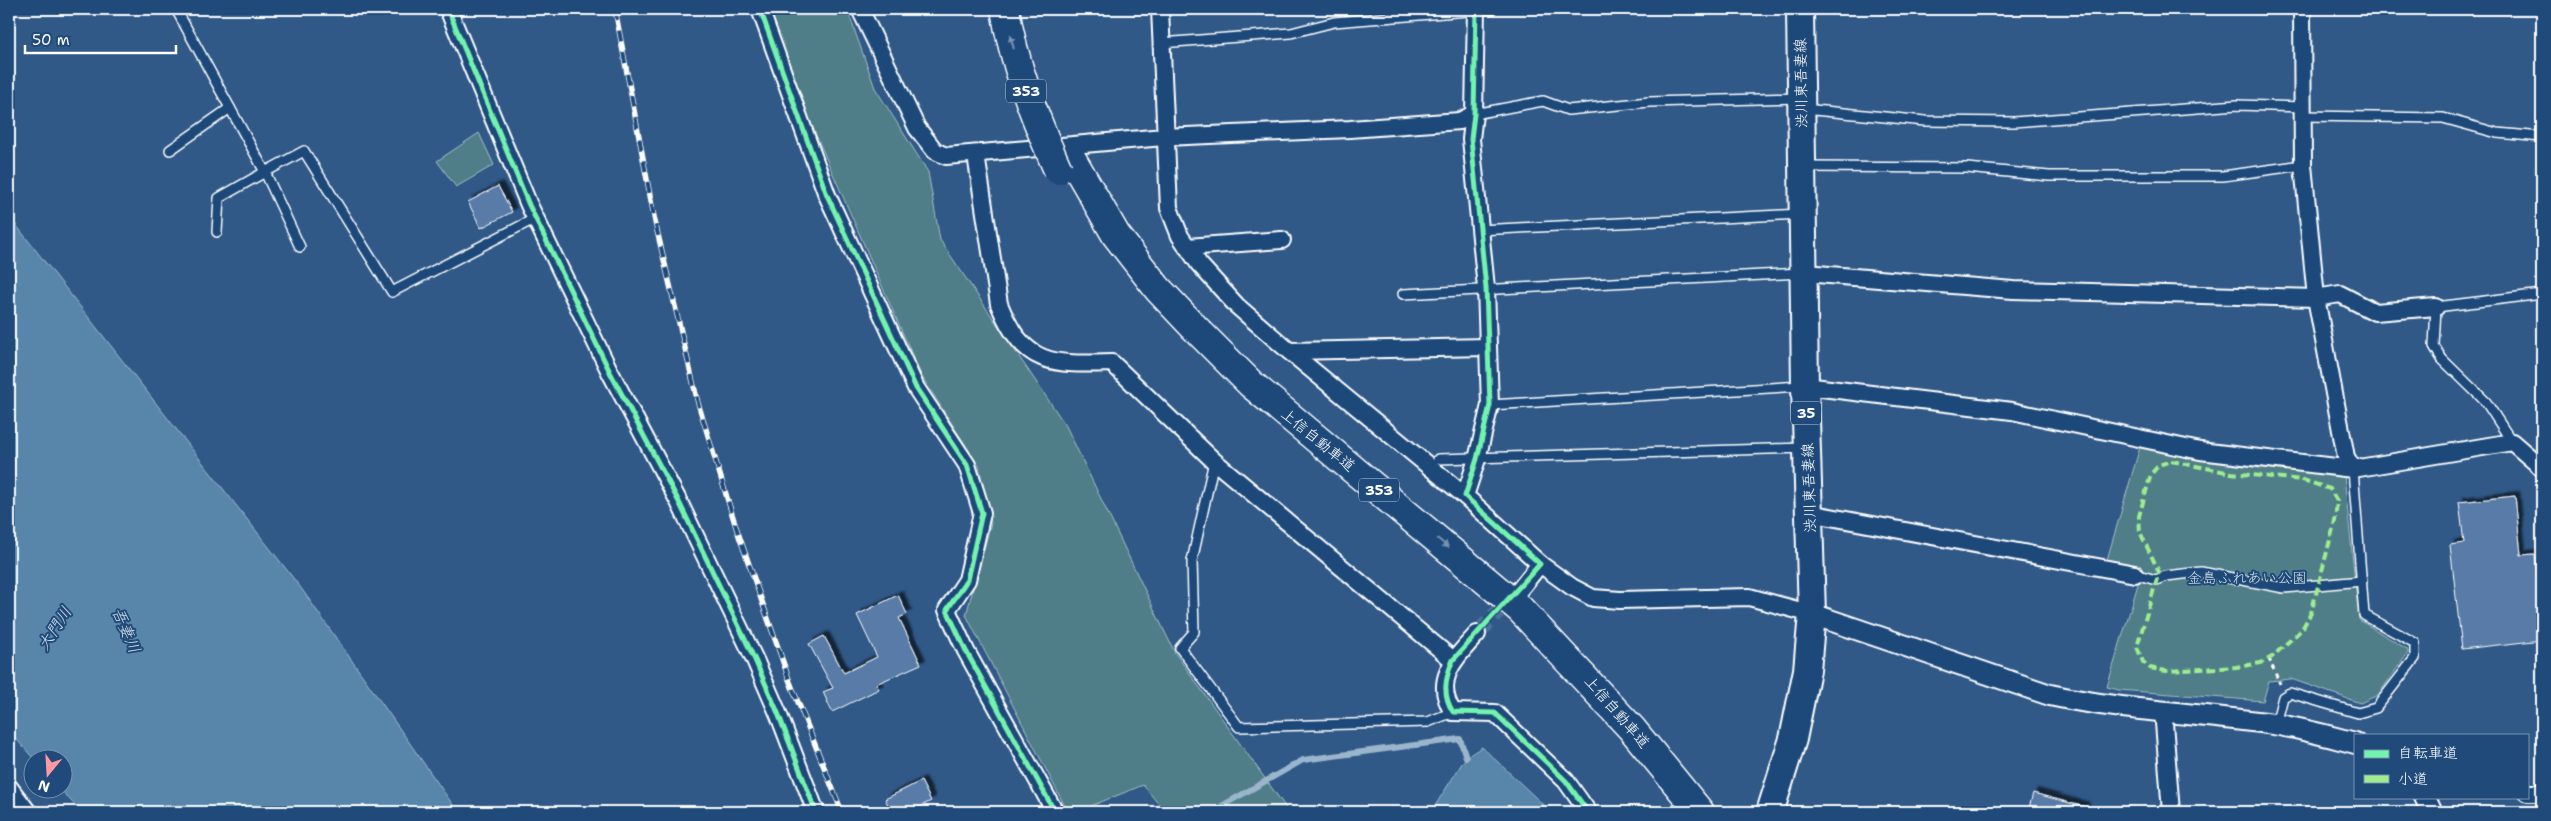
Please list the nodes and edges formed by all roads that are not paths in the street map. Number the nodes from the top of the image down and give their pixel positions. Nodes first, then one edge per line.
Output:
1 (176, 9) edge
2 (448, 9) edge
3 (760, 9) edge
4 (860, 9) edge
5 (1005, 9) edge
6 (1022, 9) edge
7 (1160, 9) edge
8 (1481, 9) edge
9 (1800, 9) edge
10 (2302, 9) edge
11 (1161, 43) junction
12 (1802, 103) junction
13 (230, 108) junction
14 (2303, 111) junction
15 (1474, 114) junction
16 (1164, 137) junction
17 (2542, 137) edge
18 (170, 150) dead end
19 (976, 155) junction
20 (1065, 165) junction
21 (2303, 165) junction
22 (1802, 167) junction
23 (265, 172) junction
24 (1803, 214) junction
25 (536, 218) junction
26 (1479, 230) junction
27 (217, 232) dead end
28 (1282, 240) dead end
29 (1187, 246) junction
30 (300, 247) dead end
31 (1805, 272) junction
32 (1486, 288) junction
33 (1403, 294) dead end
34 (2542, 294) edge
35 (2316, 298) junction
36 (2436, 307) junction
37 (1488, 347) junction
38 (1289, 351) junction
39 (1805, 386) junction
40 (1490, 404) junction
41 (2512, 442) junction
42 (1808, 448) junction
43 (1477, 459) junction
44 (1438, 460) dead end
45 (1214, 461) junction
46 (2542, 468) edge
47 (2353, 469) junction
48 (1465, 496) junction
49 (1809, 514) junction
50 (1540, 564) junction
51 (2135, 574) joint
52 (2362, 581) junction
53 (1516, 594) tunnel mouth
54 (1812, 614) junction
55 (1477, 634) tunnel mouth
56 (1453, 660) junction
57 (2163, 710) junction
58 (1453, 712) junction
59 (2276, 724) junction
60 (2354, 743) edge
61 (9, 787) edge
62 (2528, 793) edge
63 (2542, 793) edge
64 (2425, 798) edge
65 (28, 812) edge
66 (816, 812) edge
67 (1055, 812) edge
68 (1588, 812) edge
69 (1680, 812) edge
70 (1700, 812) edge
71 (1770, 812) edge
72 (2171, 812) edge
73 (2432, 812) edge

1 - 13 lane
2 - 25 street
3 - 67 street
4 - 19 street
20 -> 5 highway, 上信自動車道 / 353, bridge
6 - 20 highway, 上信自動車道 / 353
7 - 11 street
8 - 11 lane
8 - 15 street
9 - 12 main road, 渋川東吾妻線 / 35
10 - 14 street
11 - 16 street
12 - 14 lane
12 - 15 lane
12 - 22 main road, 渋川東吾妻線 / 35
13 - 18 lane
13 - 23 lane
14 - 17 lane
14 - 21 street
15 - 16 street
15 - 26 street
16 - 19 street
16 - 29 street
19 - 45 street
20 - 69 highway, 上信自動車道 / 353
20 -> 70 highway, 上信自動車道 / 353
21 - 22 lane
21 - 35 street
22 - 24 main road, 渋川東吾妻線 / 35
23 - 25 lane
23 - 27 lane
23 - 30 lane
24 - 26 lane
24 - 31 main road, 渋川東吾妻線 / 35
25 - 66 street
26 - 32 street
28 - 29 street
29 - 38 street
31 - 32 lane
31 - 35 street
31 - 39 main road, 渋川東吾妻線 / 35
32 - 33 lane
32 - 37 street
34 - 36 lane
35 - 36 street
35 - 47 street
36 - 41 lane
37 - 38 street
37 - 40 street
38 - 48 street
39 - 40 lane
39 - 42 main road, 渋川東吾妻線 / 35
39 - 47 street
40 - 43 street
41 - 46 street
41 - 47 street
42 - 43 lane
42 - 49 main road, 渋川東吾妻線 / 35
43 - 44 lane
43 - 48 street
45 - 56 street
45 - 58 lane
47 - 52 lane
48 - 50 street
49 - 51 street
49 - 54 main road, 渋川東吾妻線 / 35
50 - 53 street
50 - 54 street
51 - 52 lane
52 - 59 lane
54 - 57 street
54 - 71 main road, 渋川東吾妻線 / 35
55 - 56 street
56 - 58 street
57 - 59 street
57 - 72 street
58 - 68 street
59 - 60 street
61 - 65 street
62 - 63 street
64 - 73 street

